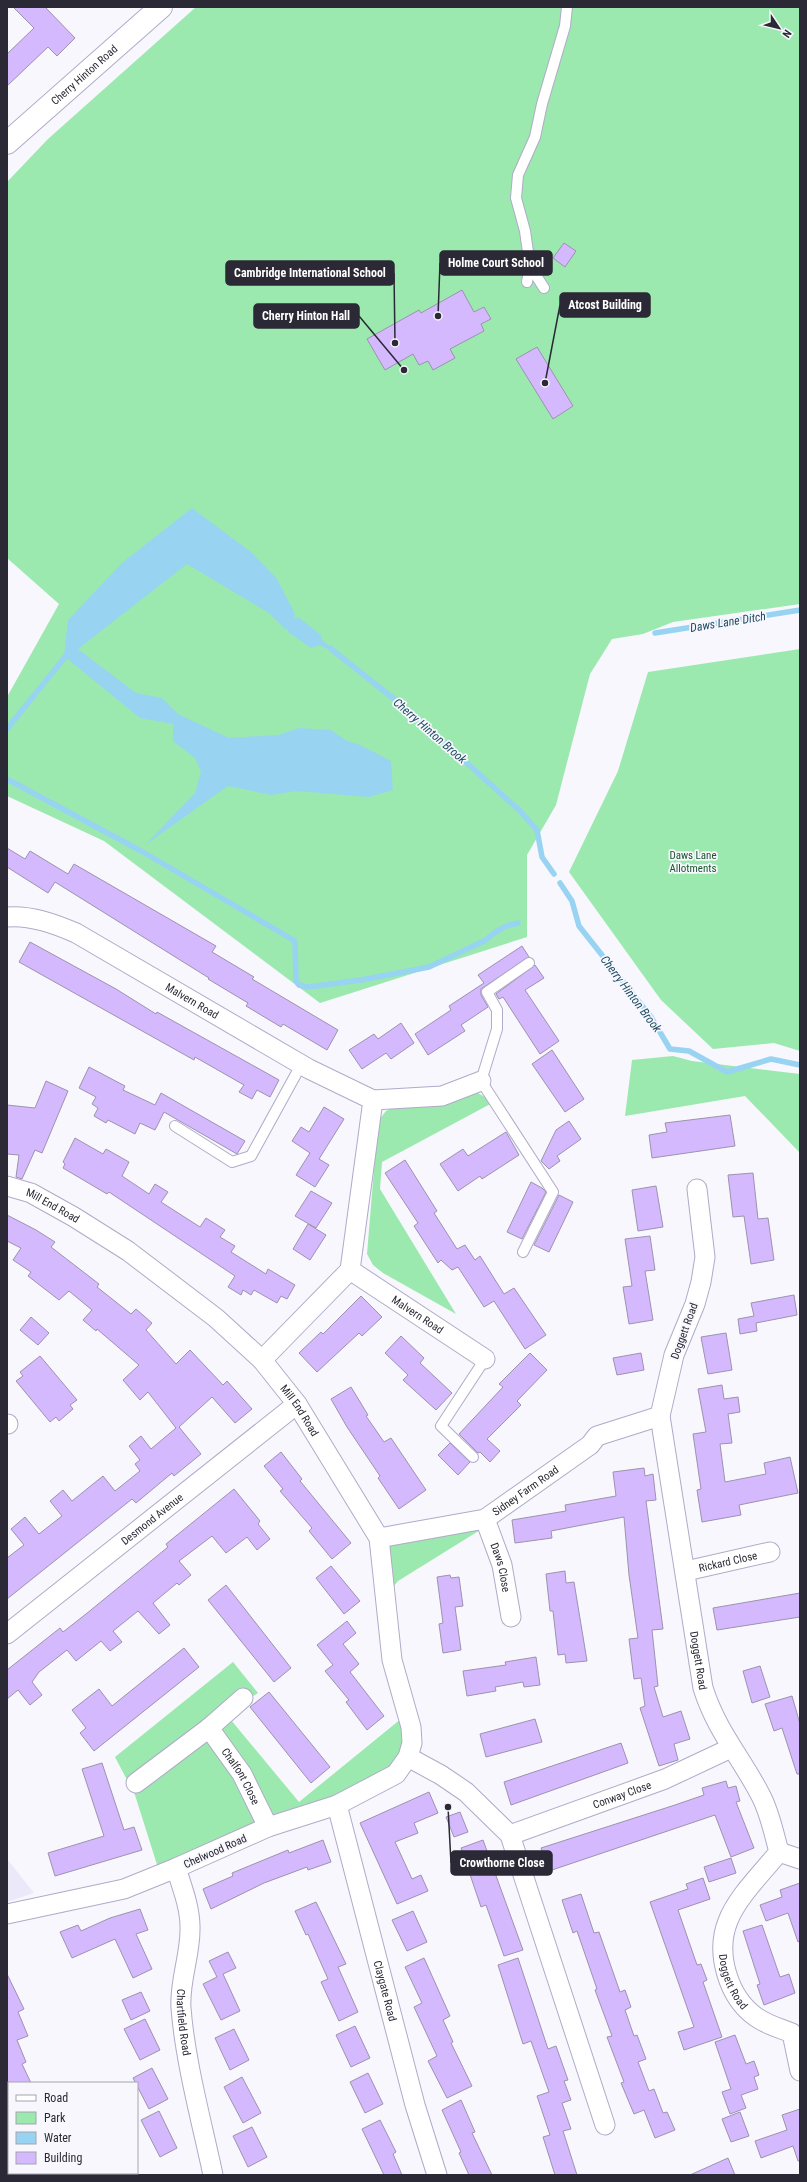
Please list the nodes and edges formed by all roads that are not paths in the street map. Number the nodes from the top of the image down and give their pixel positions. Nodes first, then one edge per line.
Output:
1 (161, 7) edge
2 (567, 7) edge
3 (7, 143) edge
4 (530, 266) junction
5 (527, 282) dead end
6 (544, 288) dead end
7 (7, 917) edge
8 (529, 963) dead end
9 (301, 1065) junction
10 (481, 1081) junction
11 (373, 1100) junction
12 (175, 1126) dead end
13 (7, 1186) edge
14 (697, 1189) dead end
15 (523, 1252) dead end
16 (350, 1270) junction
17 (485, 1359) joint
18 (262, 1360) junction
19 (297, 1404) junction
20 (660, 1416) junction
21 (473, 1457) dead end
22 (485, 1519) junction
23 (379, 1538) junction
24 (770, 1552) dead end
25 (686, 1571) junction
26 (511, 1617) dead end
27 (7, 1634) edge
28 (243, 1698) dead end
29 (209, 1728) junction
30 (731, 1748) junction
31 (408, 1757) junction
32 (136, 1783) dead end
33 (337, 1805) junction
34 (268, 1827) junction
35 (510, 1835) junction
36 (779, 1852) junction
37 (800, 1859) edge
38 (176, 1868) junction
39 (7, 1914) edge
40 (796, 2032) edge
41 (800, 2071) edge
42 (605, 2125) dead end
43 (213, 2175) edge
44 (437, 2175) edge

1 - 3 street, Cherry Hinton Road
2 - 4 lane
4 - 5 lane
4 - 6 lane
7 - 9 street, Malvern Road
8 - 10 lane
9 - 11 street, Malvern Road
9 - 12 lane
10 - 11 street, Malvern Road
10 - 15 lane
11 - 16 street
13 - 18 street, Mill End Road
14 - 20 street, Doggett Road
16 - 17 street, Malvern Road
16 - 18 street
17 - 21 lane
18 - 19 street, Mill End Road
19 - 23 street, Mill End Road
19 - 27 street, Desmond Avenue
20 - 22 street, Sidney Farm Road
20 - 25 street, Doggett Road
22 - 23 street, Sidney Farm Road
22 - 26 street, Daws Close
23 - 31 street, Mill End Road
24 - 25 street, Rickard Close
25 - 30 street, Doggett Road
28 - 29 street
29 - 32 street
29 - 34 street, Chalfont Close
30 - 35 street, Conway Close
30 - 36 street, Doggett Road
31 - 33 street, Chelwood Road
31 - 35 street
33 - 34 street, Chelwood Road
33 - 44 street, Claygate Road
34 - 38 street, Chelwood Road
35 - 42 street
36 - 37 street
36 - 40 street, Doggett Road
38 - 39 street, Chelwood Road
38 - 43 street, Chartfield Road
40 - 41 street, Doggett Road

